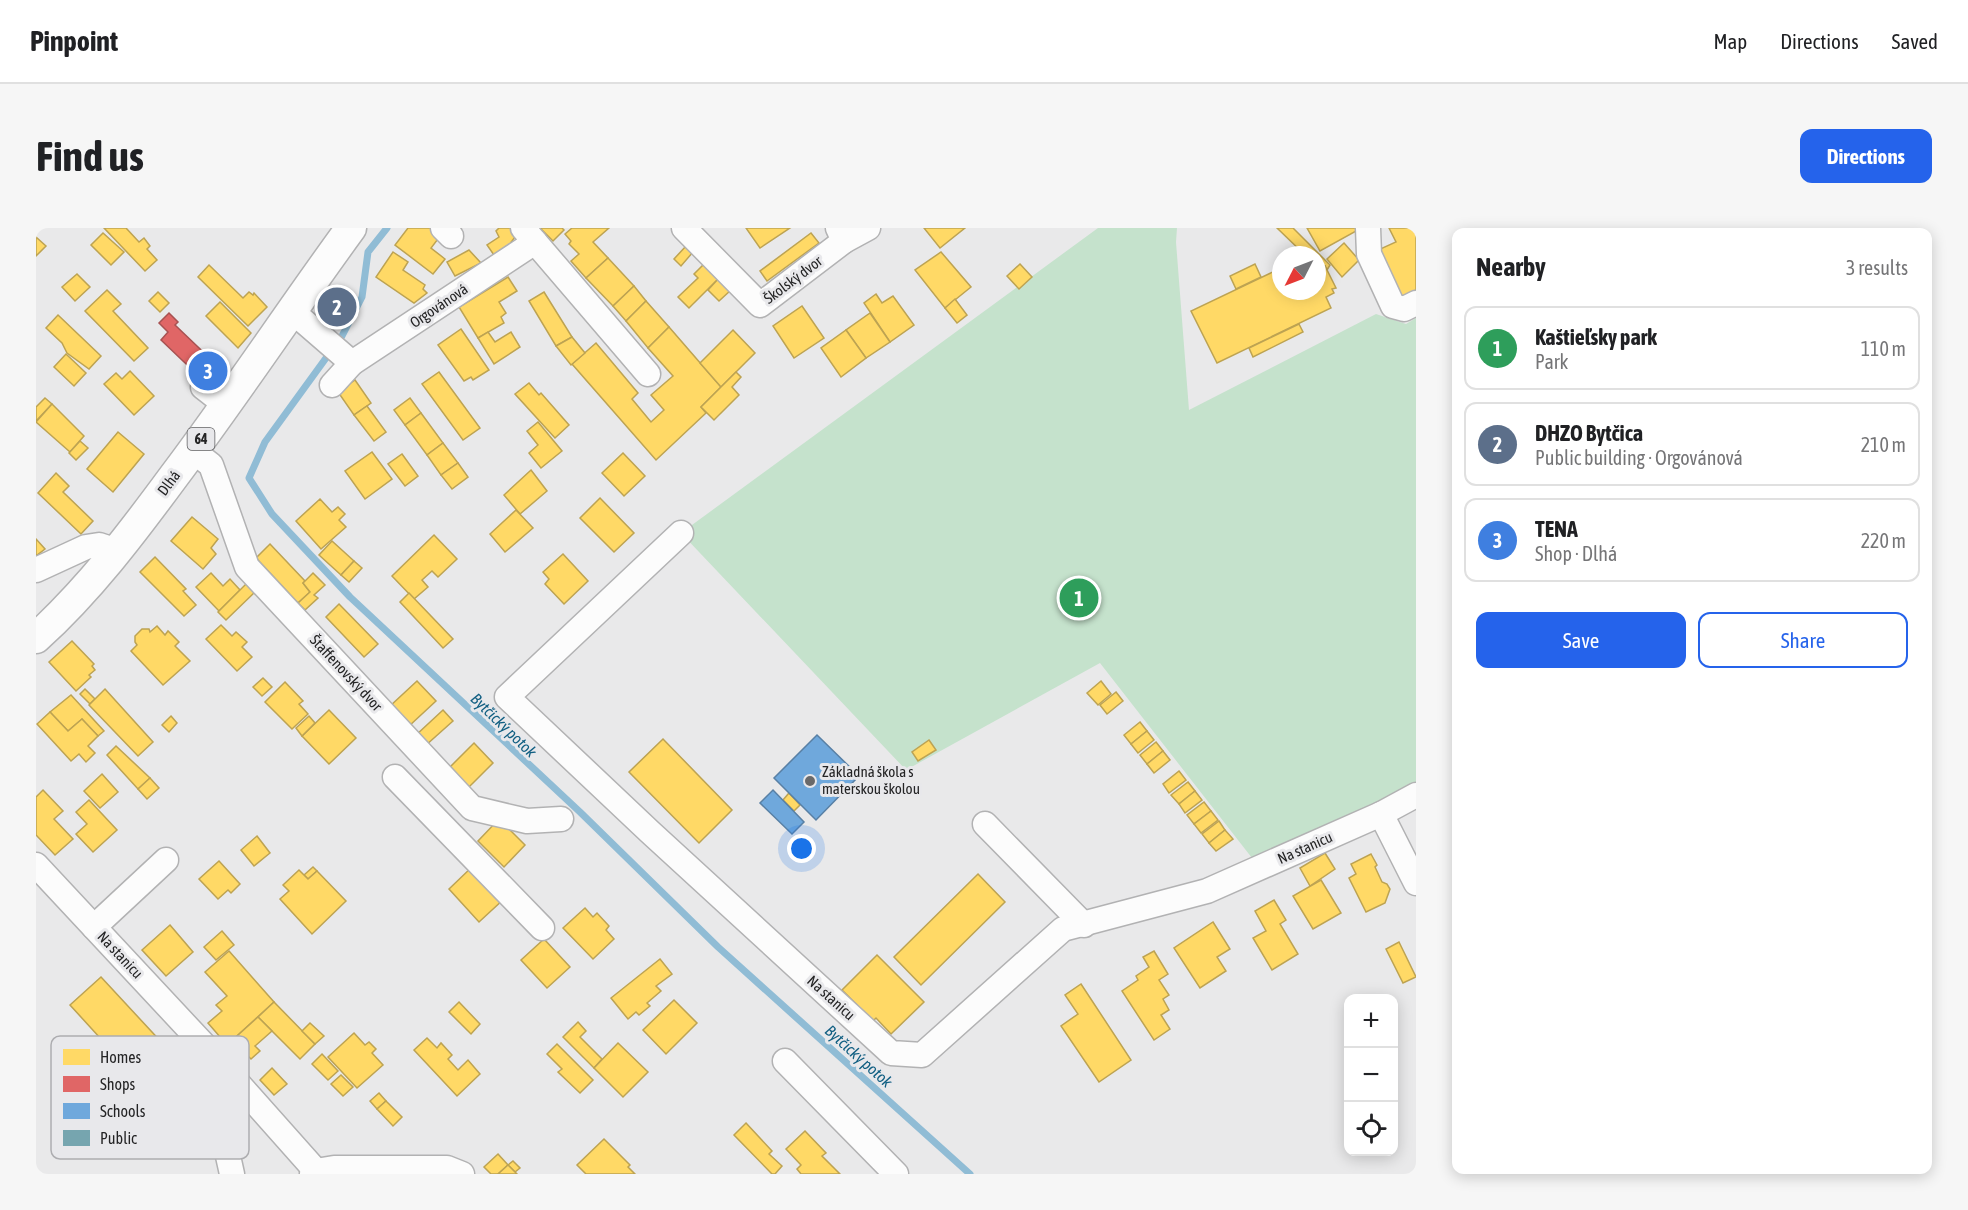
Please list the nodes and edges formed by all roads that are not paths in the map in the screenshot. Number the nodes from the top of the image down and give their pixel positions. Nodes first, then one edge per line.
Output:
1 (351, 228) edge
2 (684, 228) edge
3 (868, 228) edge
4 (1368, 228) edge
5 (529, 235) edge
6 (841, 235) edge
7 (1416, 303) edge
8 (293, 312) junction
9 (339, 352) junction
10 (648, 374) dead end
11 (332, 385) dead end
12 (203, 387) dead end
13 (226, 405) junction
14 (193, 451) junction
15 (681, 533) dead end
16 (117, 551) junction
17 (36, 570) edge
18 (36, 638) edge
19 (420, 753) junction
20 (1416, 795) edge
21 (1381, 814) junction
22 (561, 819) dead end
23 (985, 824) dead end
24 (166, 860) dead end
25 (36, 865) edge
26 (1416, 883) edge
27 (1084, 925) junction
28 (94, 927) junction
29 (542, 928) dead end
30 (196, 1036) edge
31 (785, 1061) dead end
32 (249, 1097) edge
33 (229, 1159) edge
34 (314, 1172) edge
35 (232, 1174) edge
36 (462, 1174) edge
37 (896, 1174) edge

1 - 8 main road, Dlhá / 64
2 - 6 street, Školský dvor
3 - 6 street
4 - 7 street
5 - 9 street, Orgovánová
5 - 10 street
8 - 9 street
8 - 13 main road, Dlhá / 64
9 - 11 street, Orgovánová
12 - 13 street
13 - 14 main road, Dlhá / 64
14 - 16 main road, Dlhá / 64
14 - 19 street, Štaffenovský dvor
15 - 27 street, Na stanicu
16 - 17 street
16 - 18 main road, Dlhá / 64
19 - 22 street, Štaffenovský dvor
19 - 29 street
20 - 21 street, Na stanicu
21 - 26 street
21 - 27 street, Na stanicu
23 - 27 street
24 - 28 street
25 - 28 street, Na stanicu
28 - 30 street, Na stanicu
31 - 37 street
32 - 34 street, Na stanicu
33 - 35 street
34 - 36 street, Na stanicu

